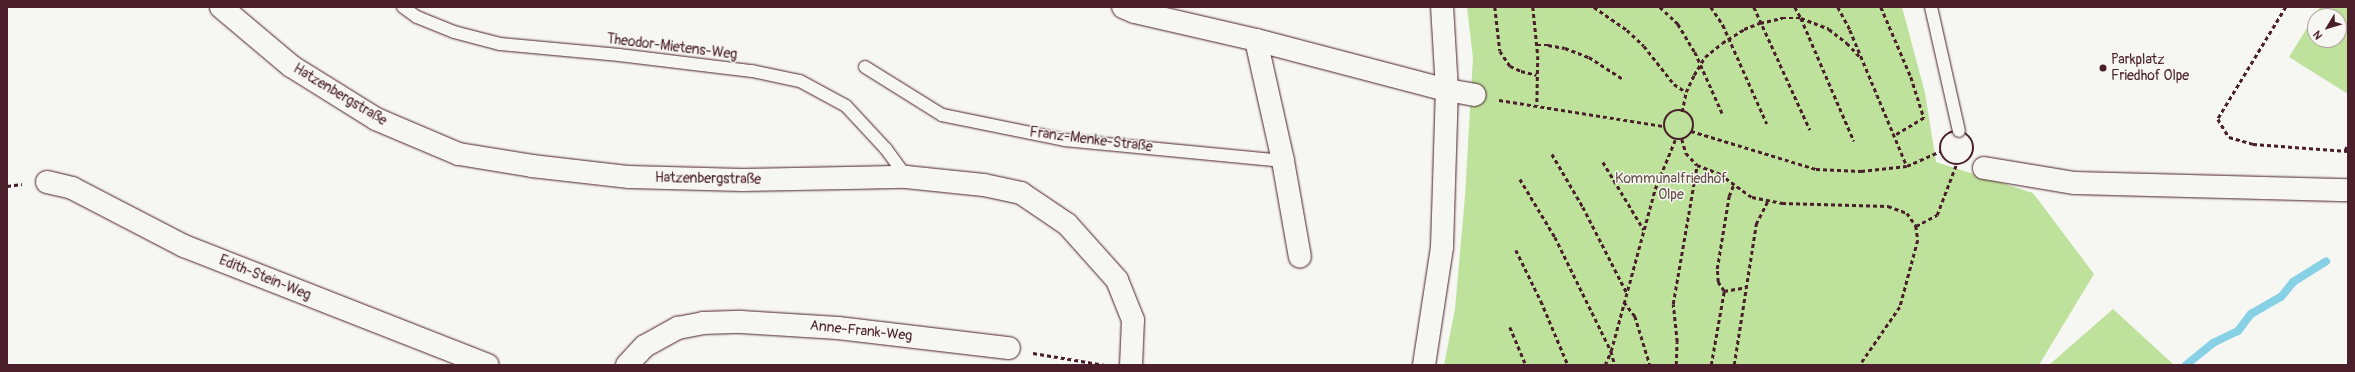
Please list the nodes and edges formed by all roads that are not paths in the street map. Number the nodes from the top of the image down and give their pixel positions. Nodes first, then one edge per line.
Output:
1 (221, 7) edge
2 (402, 7) edge
3 (1123, 7) edge
4 (1442, 7) edge
5 (1931, 7) edge
6 (1256, 40) junction
7 (865, 67) dead end
8 (1447, 90) junction
9 (1475, 95) road end
10 (1959, 131) dead end
11 (1283, 161) junction
12 (1984, 168) dead end
13 (906, 177) junction
14 (47, 182) dead end
15 (2348, 190) edge
16 (1300, 257) dead end
17 (1008, 348) road end
18 (488, 365) edge
19 (627, 365) edge
20 (1131, 365) edge
21 (1424, 365) edge

1 - 13 street, Hatzenbergstraße
2 - 13 lane, Theodor-Mietens-Weg
3 - 6 street
4 - 8 street
5 - 10 lane
6 - 8 street
6 - 11 street
7 - 11 lane, Franz-Menke-Straße
8 - 9 street
8 - 21 street
11 - 16 street
12 - 15 street
13 - 20 street, Hatzenbergstraße
14 - 18 street, Edith-Stein-Weg
17 - 19 street, Anne-Frank-Weg

